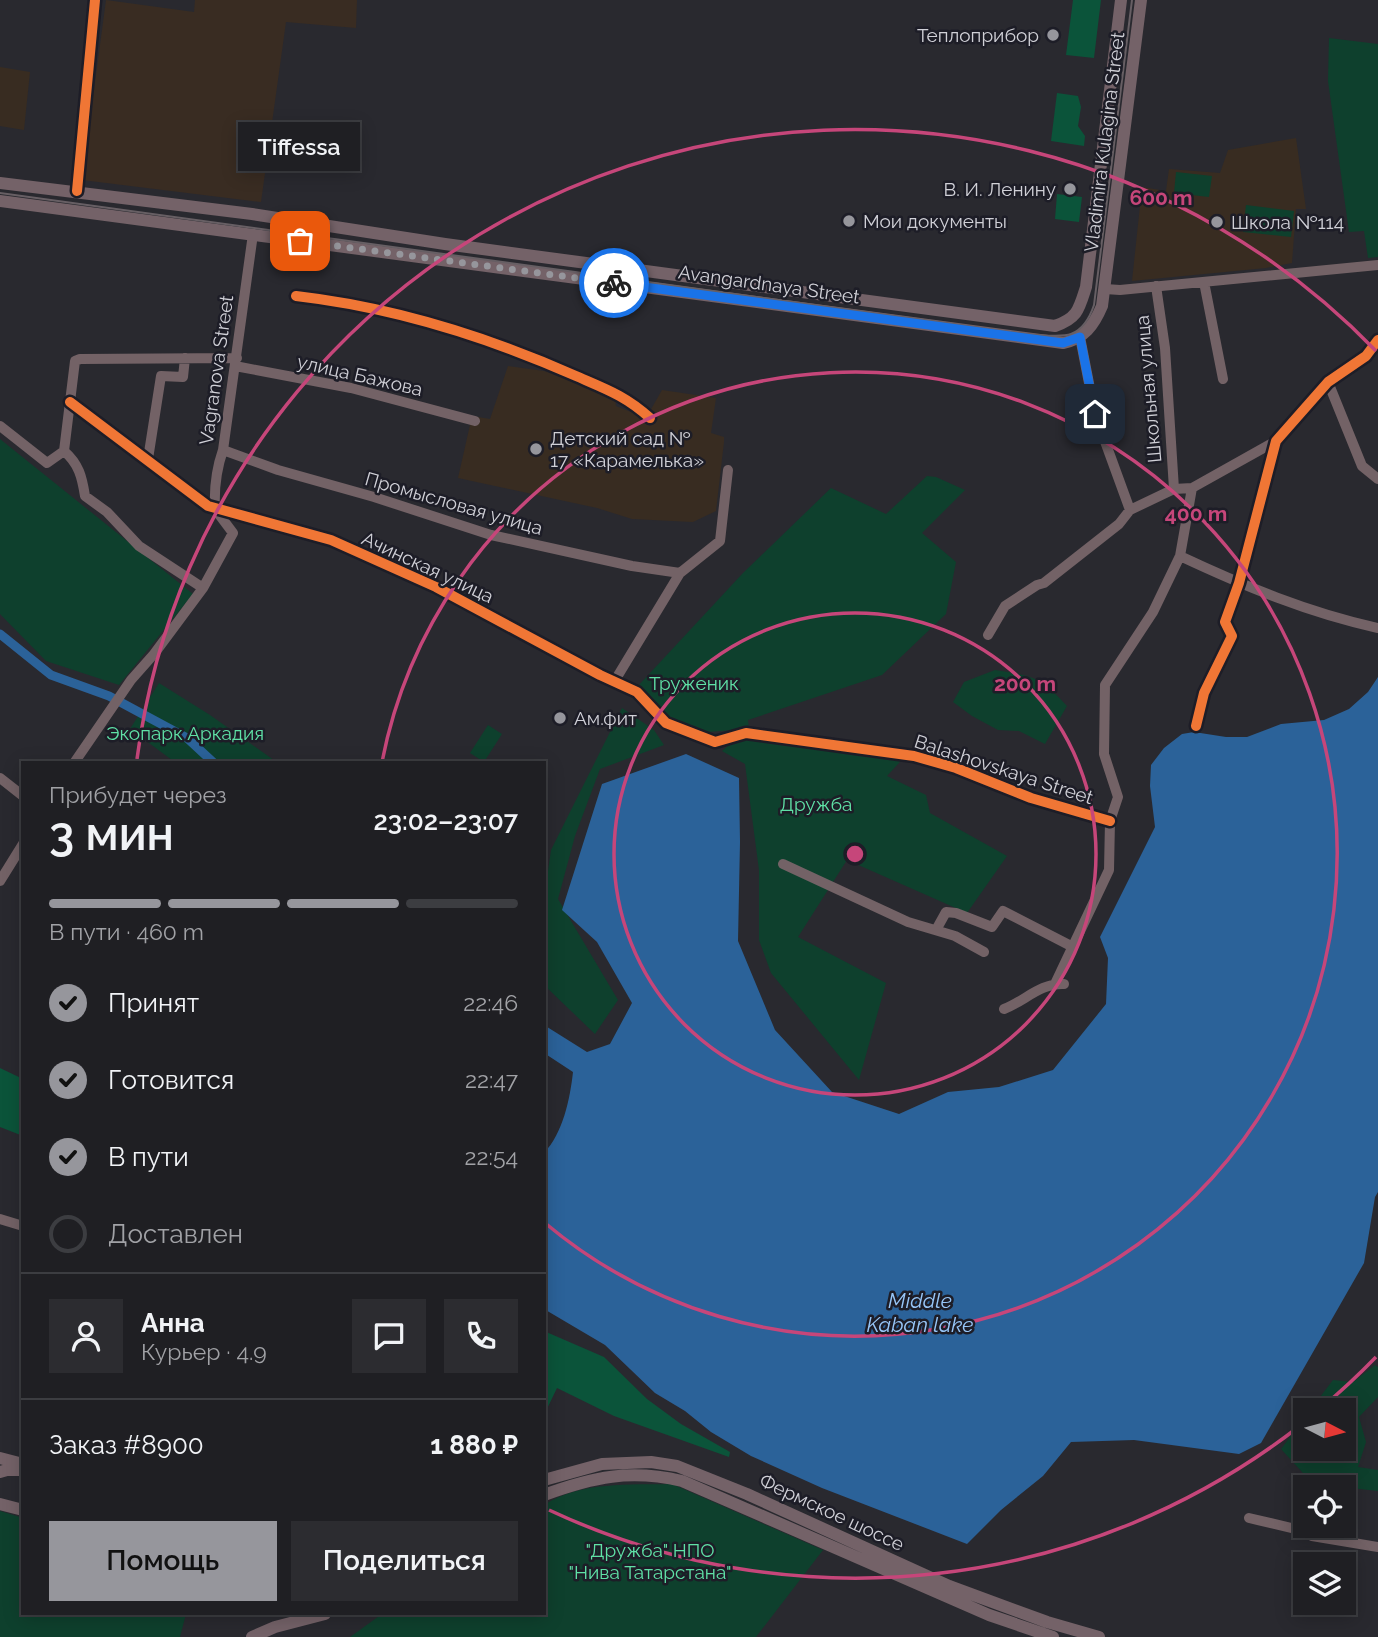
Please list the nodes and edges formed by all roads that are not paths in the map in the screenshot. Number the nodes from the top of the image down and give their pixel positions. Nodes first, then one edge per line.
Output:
1 (96, 0) edge
2 (1121, 0) edge
3 (1141, 0) edge
4 (0, 183) edge
5 (77, 191) junction
6 (0, 201) edge
7 (253, 234) junction
8 (1378, 265) edge
9 (1204, 282) junction
10 (1156, 286) junction
11 (1086, 287) joint
12 (1105, 289) junction
13 (296, 296) dead end
14 (1080, 337) junction
15 (1378, 340) edge
16 (185, 358) junction
17 (236, 362) junction
18 (1223, 379) dead end
19 (1328, 382) junction
20 (70, 402) junction
21 (650, 418) dead end
22 (475, 421) dead end
23 (0, 426) edge
24 (1276, 440) junction
25 (223, 450) junction
26 (64, 451) junction
27 (148, 459) junction
28 (728, 470) dead end
29 (1378, 479) edge
30 (1192, 488) junction
31 (1174, 489) junction
32 (215, 509) junction
33 (1130, 510) junction
34 (1180, 556) junction
35 (680, 573) junction
36 (1239, 583) junction
37 (203, 588) junction
38 (1378, 628) edge
39 (988, 635) dead end
40 (614, 682) junction
41 (1196, 726) dead end
42 (75, 761) edge
43 (0, 778) edge
44 (21, 794) edge
45 (1110, 821) junction
46 (21, 847) edge
47 (783, 864) dead end
48 (0, 881) edge
49 (936, 930) junction
50 (1073, 947) junction
51 (984, 952) dead end
52 (1004, 1009) dead end
53 (0, 1219) edge
54 (21, 1225) edge
55 (0, 1458) edge
56 (21, 1463) edge
57 (21, 1470) edge
58 (0, 1472) edge
59 (546, 1479) edge
60 (546, 1494) edge
61 (3, 1504) edge
62 (21, 1509) edge
63 (1249, 1518) dead end
64 (1378, 1547) edge
65 (321, 1615) edge
66 (252, 1637) edge
67 (1053, 1637) edge
68 (1099, 1637) edge

1 - 5 street
2 - 11 main road, Vladimira Kulagina Street
3 - 12 main road, Vladimira Kulagina Street
4 - 5 main road, Avangardnaya Street
5 - 11 main road, Avangardnaya Street
6 - 7 main road, Avangardnaya Street
7 - 14 main road, Avangardnaya Street
7 - 17 street, Vagranova Street
8 - 9 street
9 - 10 street
9 - 18 street
10 - 12 street
10 - 31 street, Школьная улица
12 - 14 main road
13 - 21 street
14 - 33 street
15 - 19 street
16 - 17 street, улица Бажова
16 - 20 street, улица Бажова
16 - 27 street
17 - 22 street, улица Бажова
17 - 25 street, Vagranova Street
19 - 24 street
19 - 29 street
20 - 26 street
20 - 27 street
23 - 26 street
24 - 30 street
24 - 36 street
25 - 32 street, Vagranova Street
25 - 35 street, Промысловая улица
26 - 37 street
27 - 32 street
28 - 35 street
30 - 31 street
30 - 34 street
31 - 33 street
32 - 37 street
32 - 40 street, Ачинская улица
33 - 39 street
34 - 36 street
34 - 45 street
35 - 40 street
36 - 38 street
36 - 41 street
37 - 42 street
40 - 45 street, Balashovskaya Street
43 - 44 street
45 - 50 street
46 - 48 street
47 - 49 street
49 - 50 street
49 - 51 street
50 - 52 street
53 - 54 street
55 - 56 main road
57 - 58 main road
59 - 68 main road, Фермское шоссе
60 - 67 main road, Фермское шоссе
61 - 62 main road
63 - 64 street
65 - 66 main road

